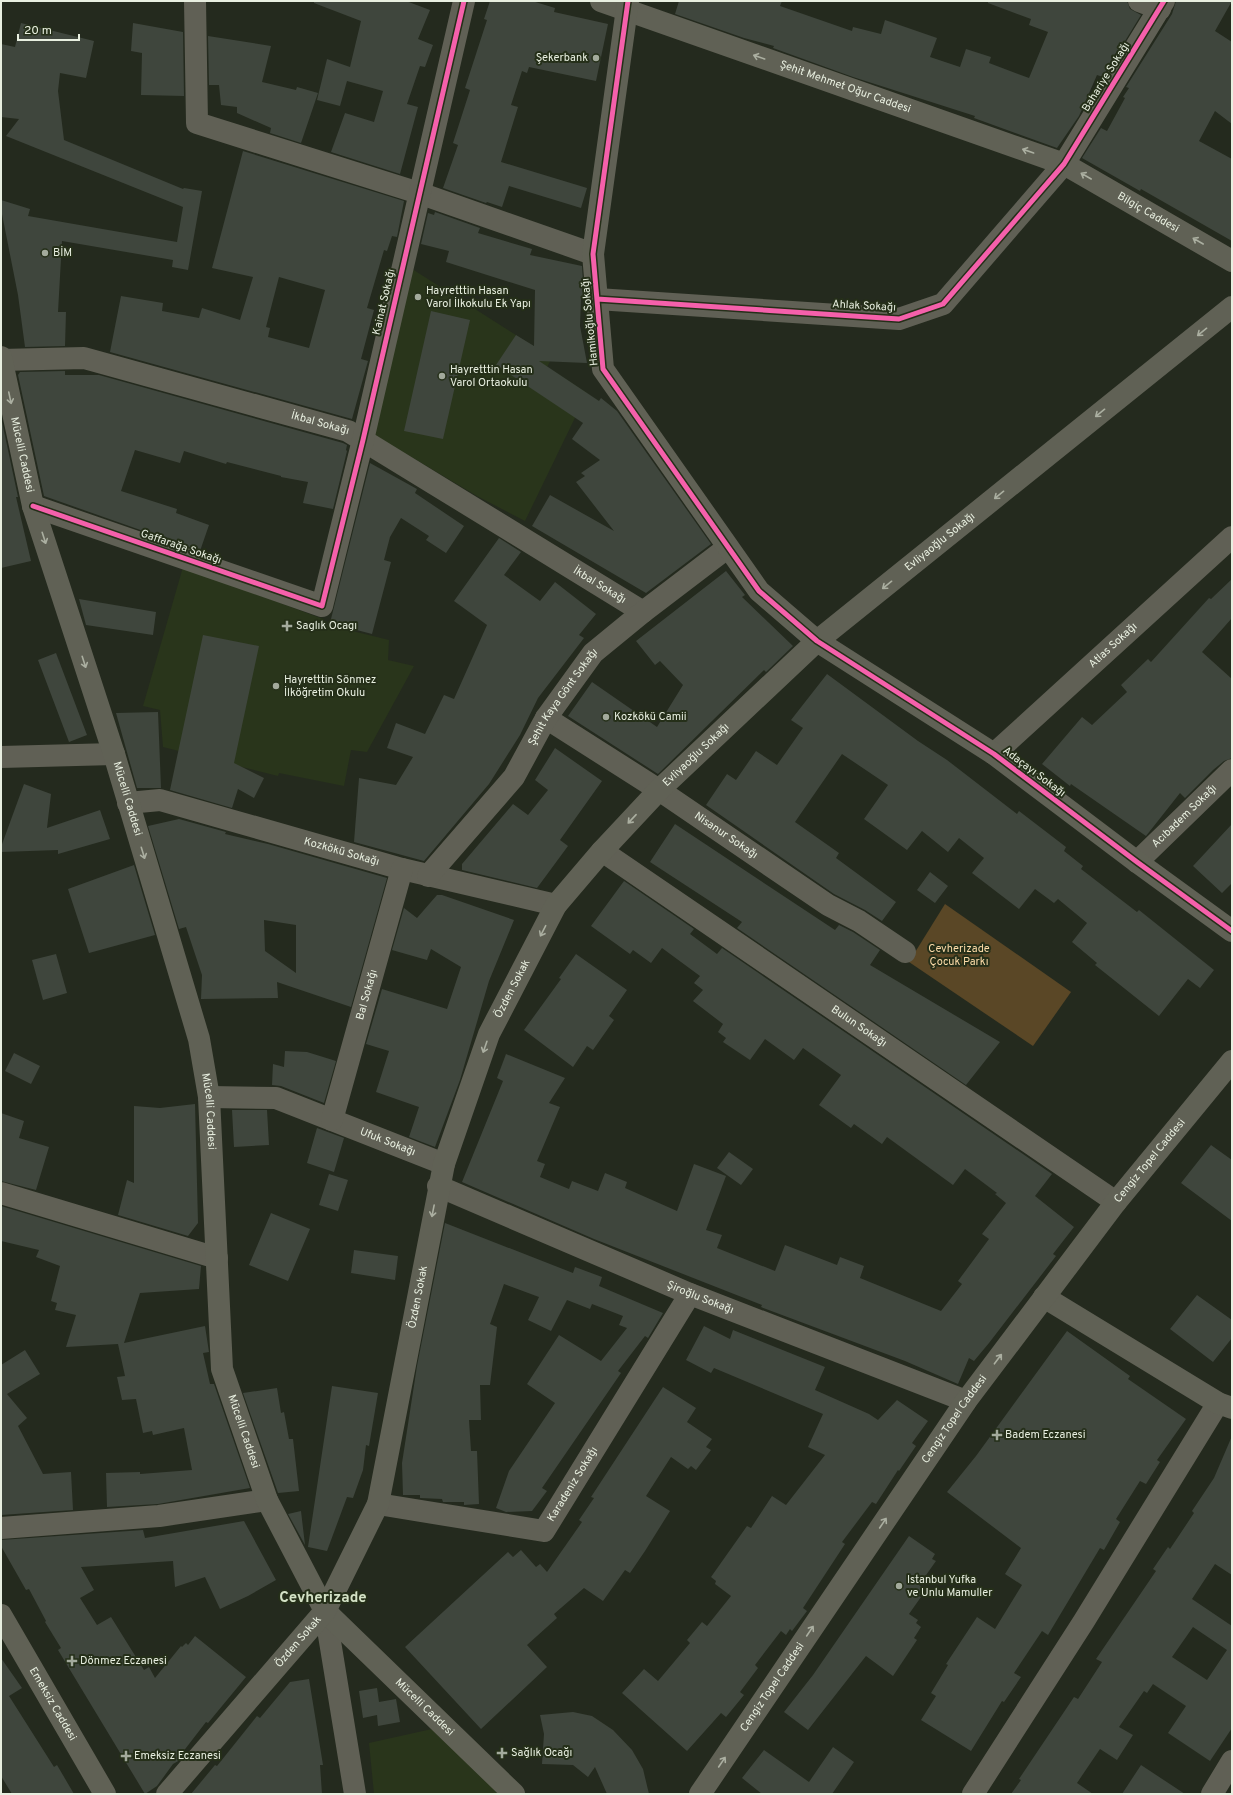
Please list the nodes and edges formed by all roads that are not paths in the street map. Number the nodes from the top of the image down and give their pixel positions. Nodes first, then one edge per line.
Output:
1 (195, 1) edge
2 (464, 1) edge
3 (601, 1) edge
4 (1139, 1) edge
5 (1162, 5) edge
6 (628, 6) edge
7 (1064, 164) junction
8 (419, 193) junction
9 (593, 254) junction
10 (1232, 261) edge
11 (597, 299) junction
12 (1232, 307) edge
13 (1, 359) edge
14 (363, 440) junction
15 (33, 506) junction
16 (1232, 536) edge
17 (727, 548) junction
18 (322, 606) joint
19 (643, 612) junction
20 (817, 641) junction
21 (546, 718) junction
22 (114, 754) junction
23 (994, 754) junction
24 (1, 757) edge
25 (1232, 770) edge
26 (659, 790) junction
27 (128, 802) junction
28 (602, 851) junction
29 (1137, 862) junction
30 (402, 869) junction
31 (428, 876) junction
32 (556, 905) junction
33 (1232, 931) edge
34 (905, 952) dead end
35 (1232, 1061) edge
36 (209, 1097) junction
37 (332, 1120) junction
38 (444, 1164) junction
39 (438, 1186) junction
40 (1, 1193) edge
41 (1116, 1202) junction
42 (217, 1258) junction
43 (690, 1294) junction
44 (1044, 1297) junction
45 (966, 1401) junction
46 (1225, 1406) edge
47 (267, 1500) junction
48 (378, 1504) junction
49 (1, 1528) edge
50 (325, 1611) junction
51 (1, 1615) edge
52 (1232, 1761) edge
53 (105, 1794) edge
54 (167, 1794) edge
55 (355, 1794) edge
56 (514, 1794) edge
57 (700, 1794) edge
58 (973, 1794) edge
59 (1212, 1794) edge

1 - 8 street
2 - 8 street, Kainat Sokağı
3 - 6 main road, Şehit Mehmet Oğur Caddesi
4 - 5 street
5 - 7 street, Bahariye Sokağı
7 -> 6 main road, Şehit Mehmet Oğur Caddesi
6 - 9 main road, Hamikoğlu Sokağı
10 -> 7 main road, Bilgiç Caddesi
7 - 11 street, Ahlak Sokağı
8 - 9 street
8 - 14 street, Kainat Sokağı
9 - 11 main road, Hamikoğlu Sokağı
11 - 17 main road, Hamikoğlu Sokağı
12 -> 20 main road, Evliyaoğlu Sokağı
13 - 14 street, İkbal Sokağı
13 -> 15 main road, Mücelli Caddesi
14 - 18 street, Kainat Sokağı
14 - 19 street, İkbal Sokağı
15 - 18 street, Gaffarağa Sokağı
15 -> 22 main road, Mücelli Caddesi
16 - 23 street, Atlas Sokağı
17 - 19 street, Şehit Kaya Gönt Sokağı
17 - 20 main road, Hamikoğlu Sokağı
19 - 21 street, Şehit Kaya Gönt Sokağı
20 - 23 main road, Adaçayı Sokağı
20 - 26 main road, Evliyaoğlu Sokağı
21 - 26 street, Nisanur Sokağı
21 - 31 street, Şehit Kaya Gönt Sokağı
22 - 24 street
22 - 27 main road, Mücelli Caddesi
23 - 29 main road, Adaçayı Sokağı
25 - 29 street, Acıbadem Sokağı
26 -> 28 main road, Özden Sokak
26 - 34 street, Nisanur Sokağı
27 - 30 street, Kozkökü Sokağı
27 -> 36 main road, Mücelli Caddesi
28 - 32 main road, Özden Sokak
28 - 41 street, Bulun Sokağı
29 - 33 main road, Adaçayı Sokağı
30 - 31 street, Kozkökü Sokağı
30 - 37 street, Bal Sokağı
31 - 32 street, Kozkökü Sokağı
32 -> 38 main road, Özden Sokak
35 - 41 main road, Cengiz Topel Caddesi
36 - 37 street, Ufuk Sokağı
36 - 42 main road, Mücelli Caddesi
37 - 38 street, Ufuk Sokağı
38 - 39 main road, Özden Sokak
39 - 43 street, Şiroğlu Sokağı
39 -> 48 main road, Özden Sokak
40 - 42 street
41 - 44 main road, Cengiz Topel Caddesi
42 - 47 main road, Mücelli Caddesi
43 - 45 street, Şiroğlu Sokağı
43 - 48 street, Karadeniz Sokağı
45 -> 44 main road, Cengiz Topel Caddesi
44 - 46 main road
57 -> 45 main road, Cengiz Topel Caddesi
46 - 58 street
47 - 49 street
47 - 50 main road, Mücelli Caddesi
48 - 50 main road, Özden Sokak
50 - 54 main road, Özden Sokak
50 - 55 street
50 - 56 main road, Mücelli Caddesi
51 - 53 main road, Emeksiz Caddesi
52 - 59 street

